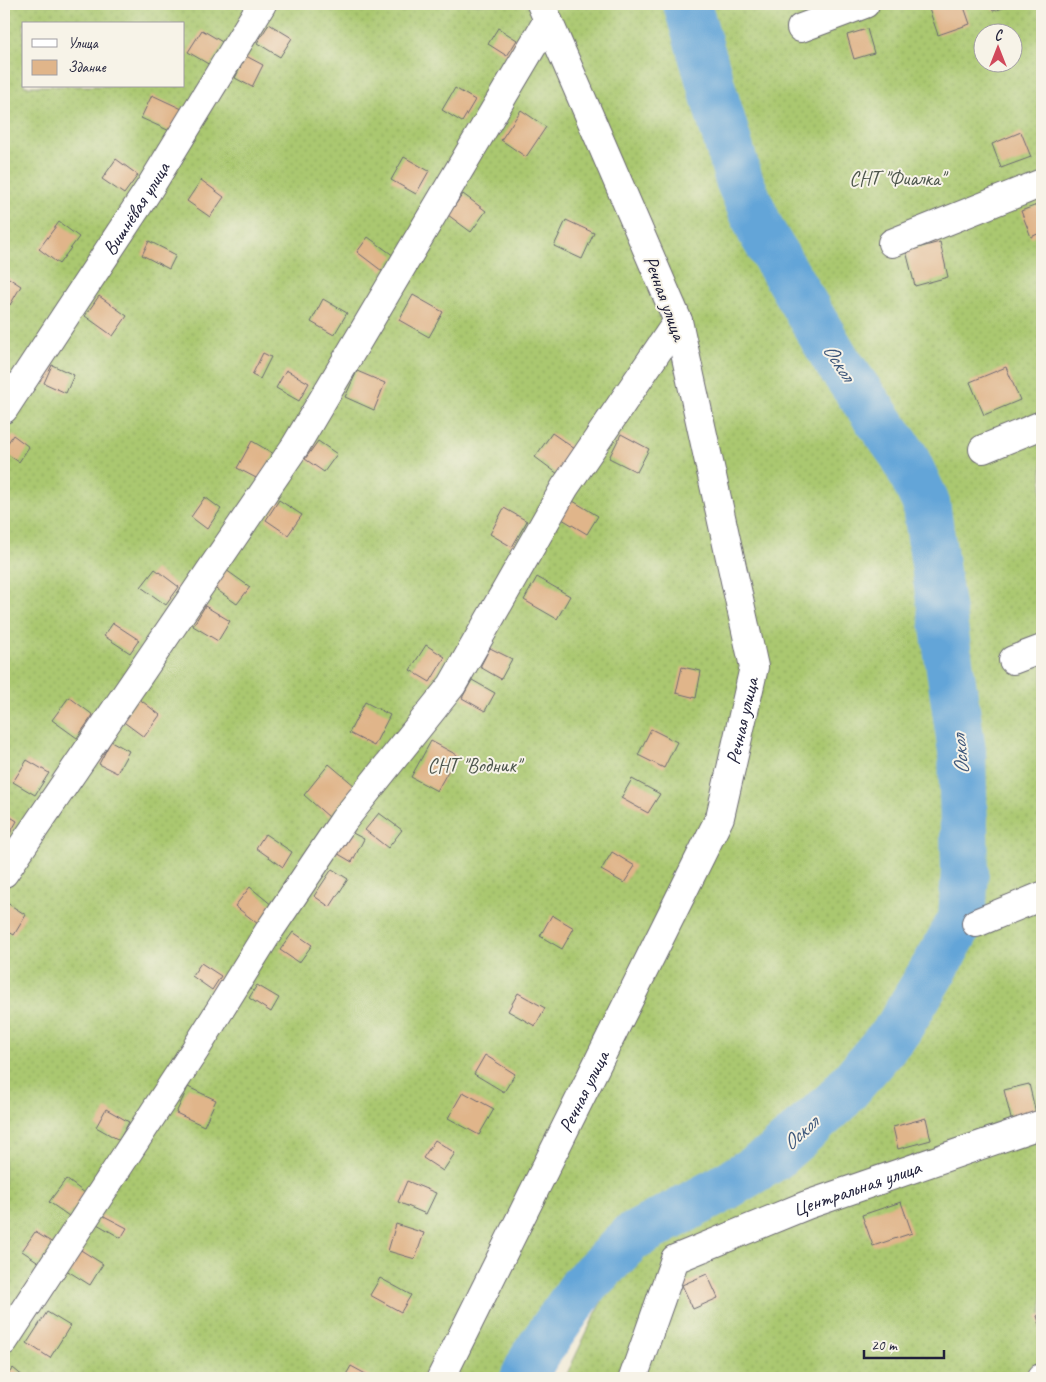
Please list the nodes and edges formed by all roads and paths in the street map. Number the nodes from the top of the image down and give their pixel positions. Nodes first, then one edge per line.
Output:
1 (262, 4) edge
2 (865, 4) edge
3 (544, 12) edge
4 (801, 28) dead end
5 (1042, 183) edge
6 (892, 243) dead end
7 (678, 321) junction
8 (4, 410) edge
9 (1042, 425) edge
10 (983, 449) dead end
11 (1042, 649) edge
12 (1013, 660) dead end
13 (4, 873) edge
14 (1042, 896) edge
15 (976, 923) dead end
16 (1042, 1124) edge
17 (4, 1341) edge
18 (441, 1378) edge
19 (633, 1378) edge

1 - 8 lane, Вишнёвая улица
2 - 4 lane
3 - 7 lane, Речная улица
3 - 13 lane
5 - 6 lane
7 - 17 lane
7 - 18 lane, Речная улица
9 - 10 lane
11 - 12 lane
14 - 15 lane
16 - 19 lane, Центральная улица

